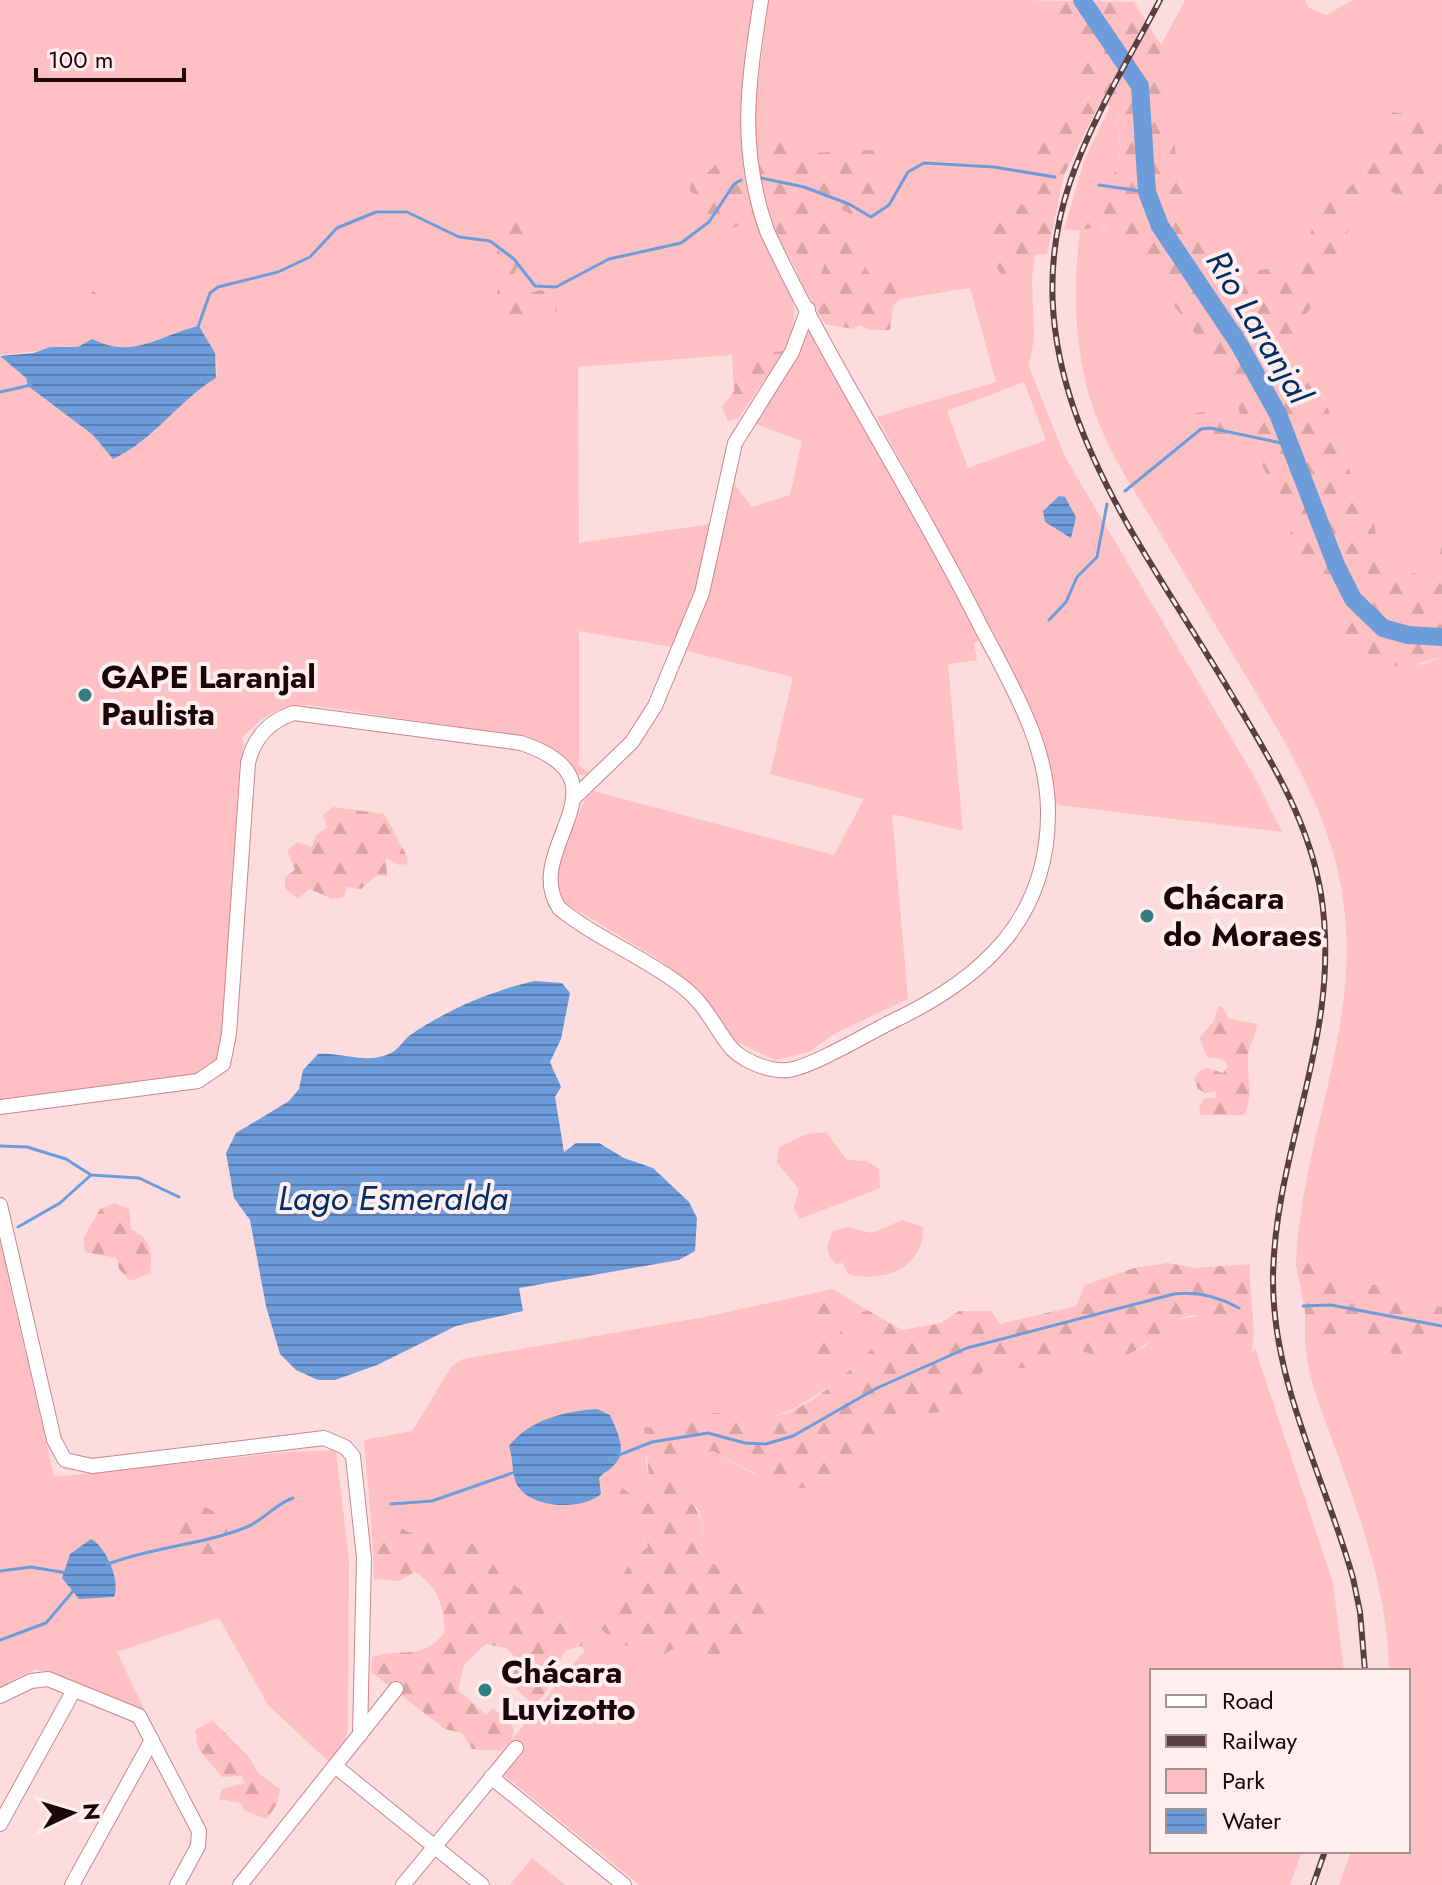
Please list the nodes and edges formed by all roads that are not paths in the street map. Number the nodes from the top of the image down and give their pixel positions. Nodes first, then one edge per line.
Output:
1 (761, 0) edge
2 (808, 309) junction
3 (575, 797) junction
4 (0, 1107) edge
5 (0, 1205) edge
6 (396, 1689) dead end
7 (74, 1690) junction
8 (0, 1696) edge
9 (360, 1735) junction
10 (152, 1740) junction
11 (516, 1748) dead end
12 (335, 1766) junction
13 (491, 1777) junction
14 (0, 1824) edge
15 (434, 1846) junction
16 (621, 1884) edge
17 (72, 1885) edge
18 (177, 1885) edge
19 (240, 1885) edge
20 (403, 1885) edge
21 (482, 1885) edge

1 - 2 street
2 - 3 street
2 - 3 street
3 - 4 street
5 - 9 street
6 - 9 street
7 - 8 street
7 - 10 street
7 - 14 street
9 - 12 street
10 - 17 street
10 - 18 street
11 - 13 street
12 - 15 street
12 - 19 street
13 - 15 street
13 - 16 street
15 - 20 street
15 - 21 street

